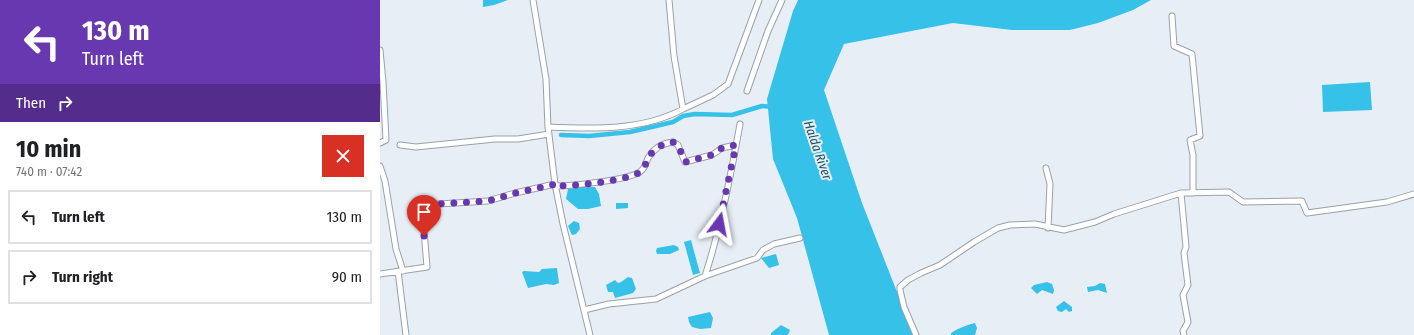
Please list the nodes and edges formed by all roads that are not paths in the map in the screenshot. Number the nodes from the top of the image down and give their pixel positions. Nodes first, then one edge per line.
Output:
1 (533, 0) edge
2 (669, 0) edge
3 (759, 0) edge
4 (782, 0) edge
5 (1172, 16) dead end
6 (380, 50) edge
7 (747, 91) dead end
8 (683, 109) junction
9 (740, 124) dead end
10 (548, 127) junction
11 (549, 134) junction
12 (380, 143) edge
13 (400, 145) dead end
14 (736, 145) junction
15 (380, 166) edge
16 (1046, 168) dead end
17 (556, 185) junction
18 (1181, 193) junction
19 (1193, 193) junction
20 (1414, 194) edge
21 (1048, 228) junction
22 (800, 238) dead end
23 (401, 271) junction
24 (380, 274) edge
25 (705, 276) junction
26 (584, 310) junction
27 (406, 335) edge
28 (590, 335) edge
29 (916, 335) edge
30 (1184, 335) edge

1 - 10 street
2 - 8 street
3 - 8 street
4 - 7 street
5 - 19 street
6 - 12 street
8 - 10 street
9 - 14 street
10 - 11 street
11 - 13 street
11 - 17 street
14 - 17 street
14 - 25 street
15 - 23 street
16 - 21 street
17 - 23 street
17 - 26 street
18 - 19 street
18 - 21 street
18 - 30 street
19 - 20 street
21 - 29 street
22 - 25 street
23 - 24 street
23 - 27 street
25 - 26 street
26 - 28 street

